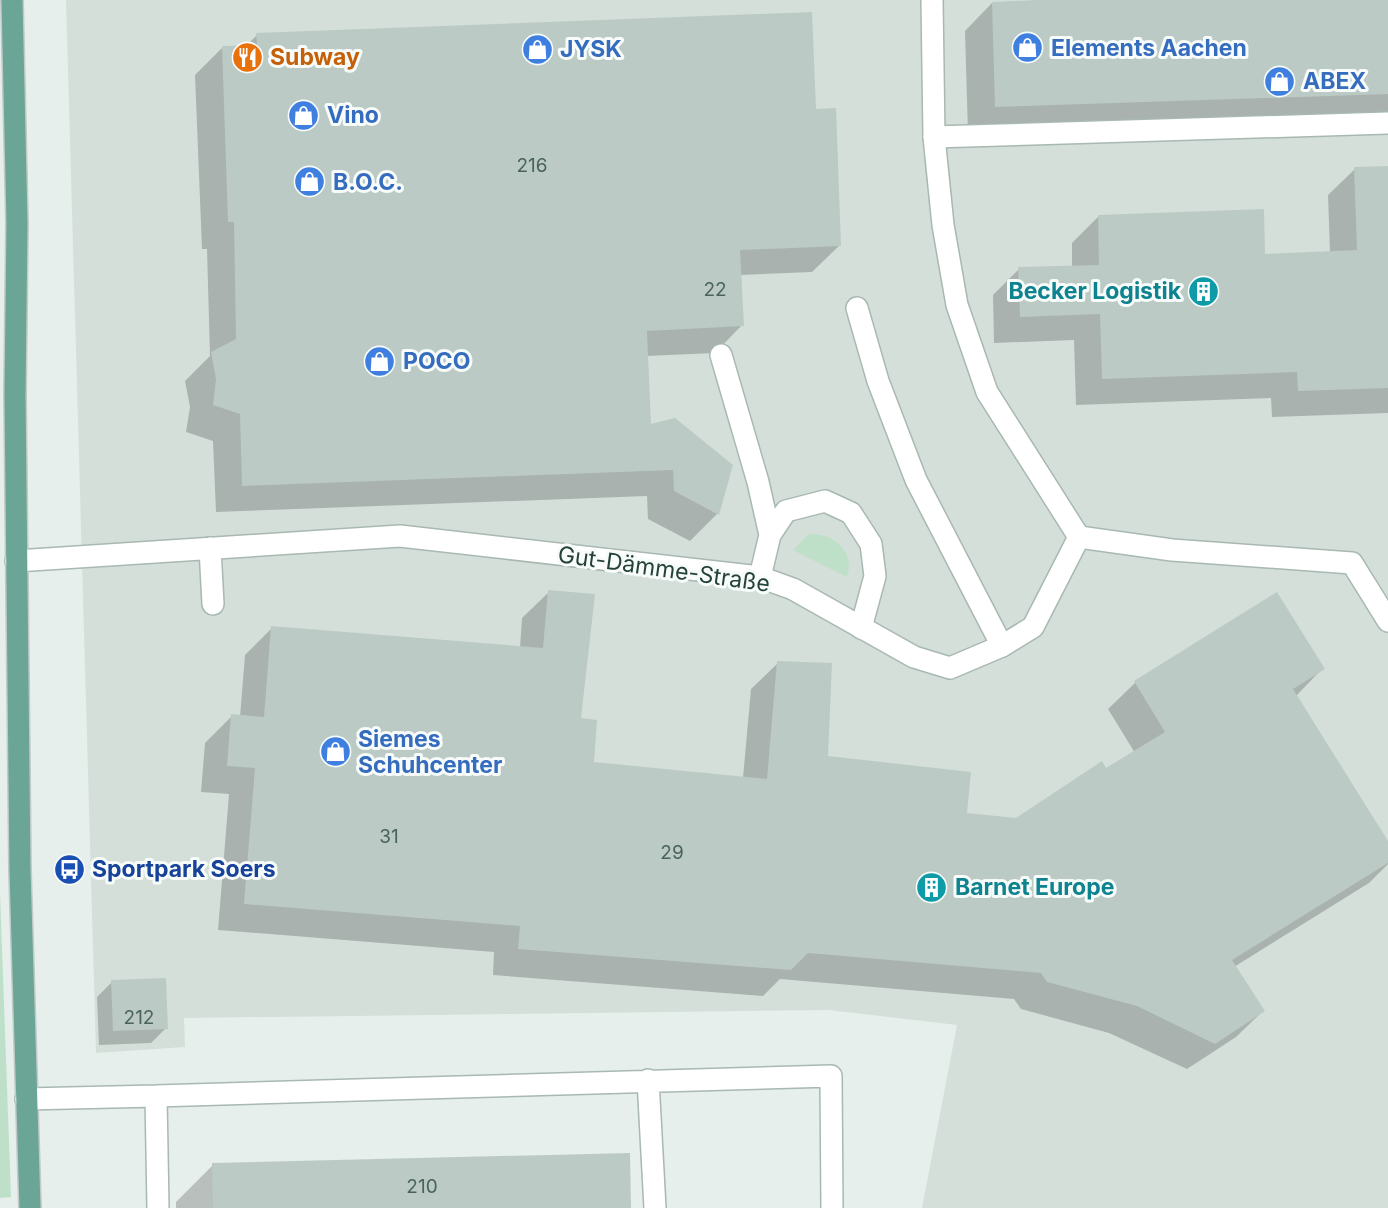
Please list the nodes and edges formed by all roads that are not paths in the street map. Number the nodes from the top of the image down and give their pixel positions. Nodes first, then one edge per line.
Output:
1 (12, 0) edge
2 (932, 0) edge
3 (1388, 123) edge
4 (934, 137) junction
5 (857, 308) dead end
6 (721, 355) dead end
7 (770, 535) junction
8 (1079, 537) junction
9 (210, 548) junction
10 (16, 561) junction
11 (760, 577) junction
12 (213, 604) dead end
13 (1388, 621) edge
14 (861, 628) junction
15 (1002, 646) junction
16 (648, 1080) junction
17 (156, 1096) junction
18 (26, 1099) junction
19 (30, 1208) edge
20 (158, 1208) edge
21 (655, 1208) edge
22 (832, 1208) edge

1 - 10 main road
2 - 4 street
3 - 4 street
4 - 8 street
5 - 15 street
6 - 7 street
7 - 11 street
7 - 14 street
8 - 13 street
8 - 15 street, Gut-Dämme-Straße
9 - 10 street, Gut-Dämme-Straße
9 - 11 street, Gut-Dämme-Straße
9 - 12 street
10 - 18 main road
11 - 14 street, Gut-Dämme-Straße
14 - 15 street, Gut-Dämme-Straße
16 - 17 street
16 - 21 street
16 - 22 street
17 - 18 street
17 - 20 street
18 - 19 main road

